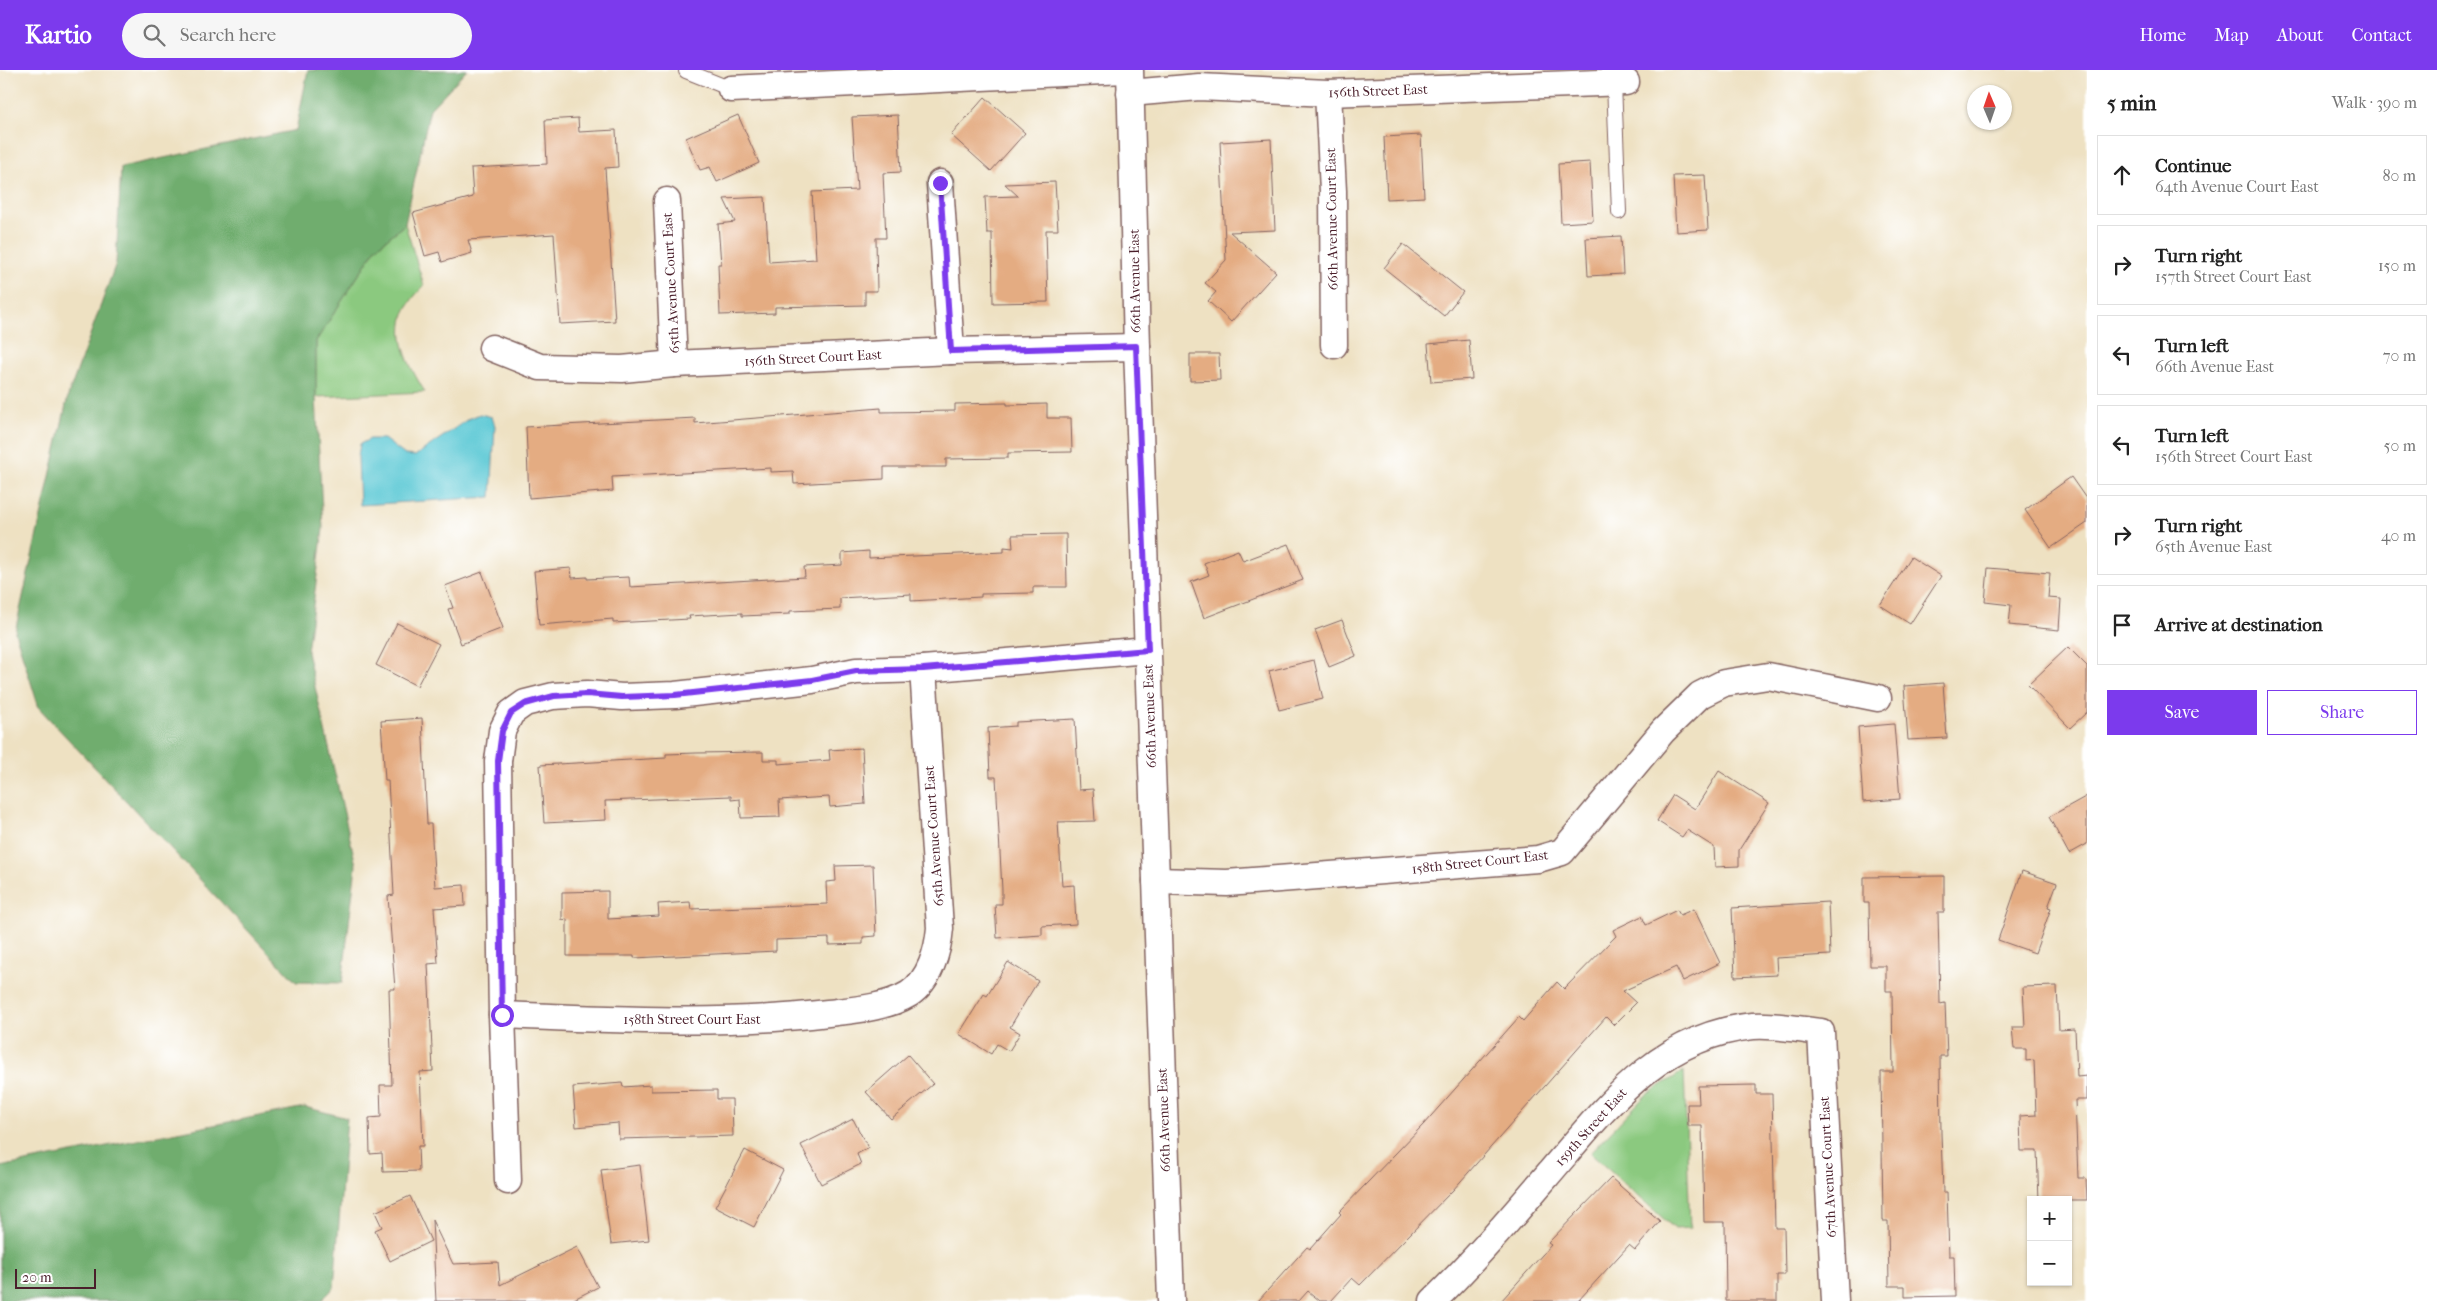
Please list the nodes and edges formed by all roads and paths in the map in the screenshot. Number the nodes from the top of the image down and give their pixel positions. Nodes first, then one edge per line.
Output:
1 (686, 71) edge
2 (901, 75) edge
3 (1128, 78) edge
4 (1620, 82) joint
5 (731, 89) joint
6 (1328, 93) junction
7 (940, 183) dead end
8 (667, 201) dead end
9 (1619, 212) dead end
10 (1136, 346) junction
11 (1334, 346) dead end
12 (492, 348) dead end
13 (951, 351) junction
14 (674, 364) junction
15 (1148, 650) junction
16 (923, 669) junction
17 (1878, 698) dead end
18 (1156, 881) junction
19 (909, 994) joint
20 (502, 1015) junction
21 (1821, 1032) joint
22 (508, 1181) dead end
23 (1171, 1301) edge
24 (1433, 1301) edge
25 (1835, 1301) edge

1 - 5 lane
2 - 3 street, 156th Street East
2 - 5 street, 156th Street East
3 - 6 street, 156th Street East
3 - 10 street, 66th Avenue East
4 - 6 street, 156th Street East
4 - 9 lane
6 - 11 street, 66th Avenue Court East
7 - 13 street
8 - 14 street, 65th Avenue Court East
10 - 13 street, 156th Street Court East
10 - 15 street, 66th Avenue East
12 - 14 street, 156th Street Court East
13 - 14 street, 156th Street Court East
15 - 16 street
15 - 18 street, 66th Avenue East
16 - 19 street, 65th Avenue Court East
16 - 20 street
17 - 18 street, 158th Street Court East
18 - 23 street, 66th Avenue East
19 - 20 street, 158th Street Court East
20 - 22 street
21 - 24 street, 159th Street East
21 - 25 street, 67th Avenue Court East

